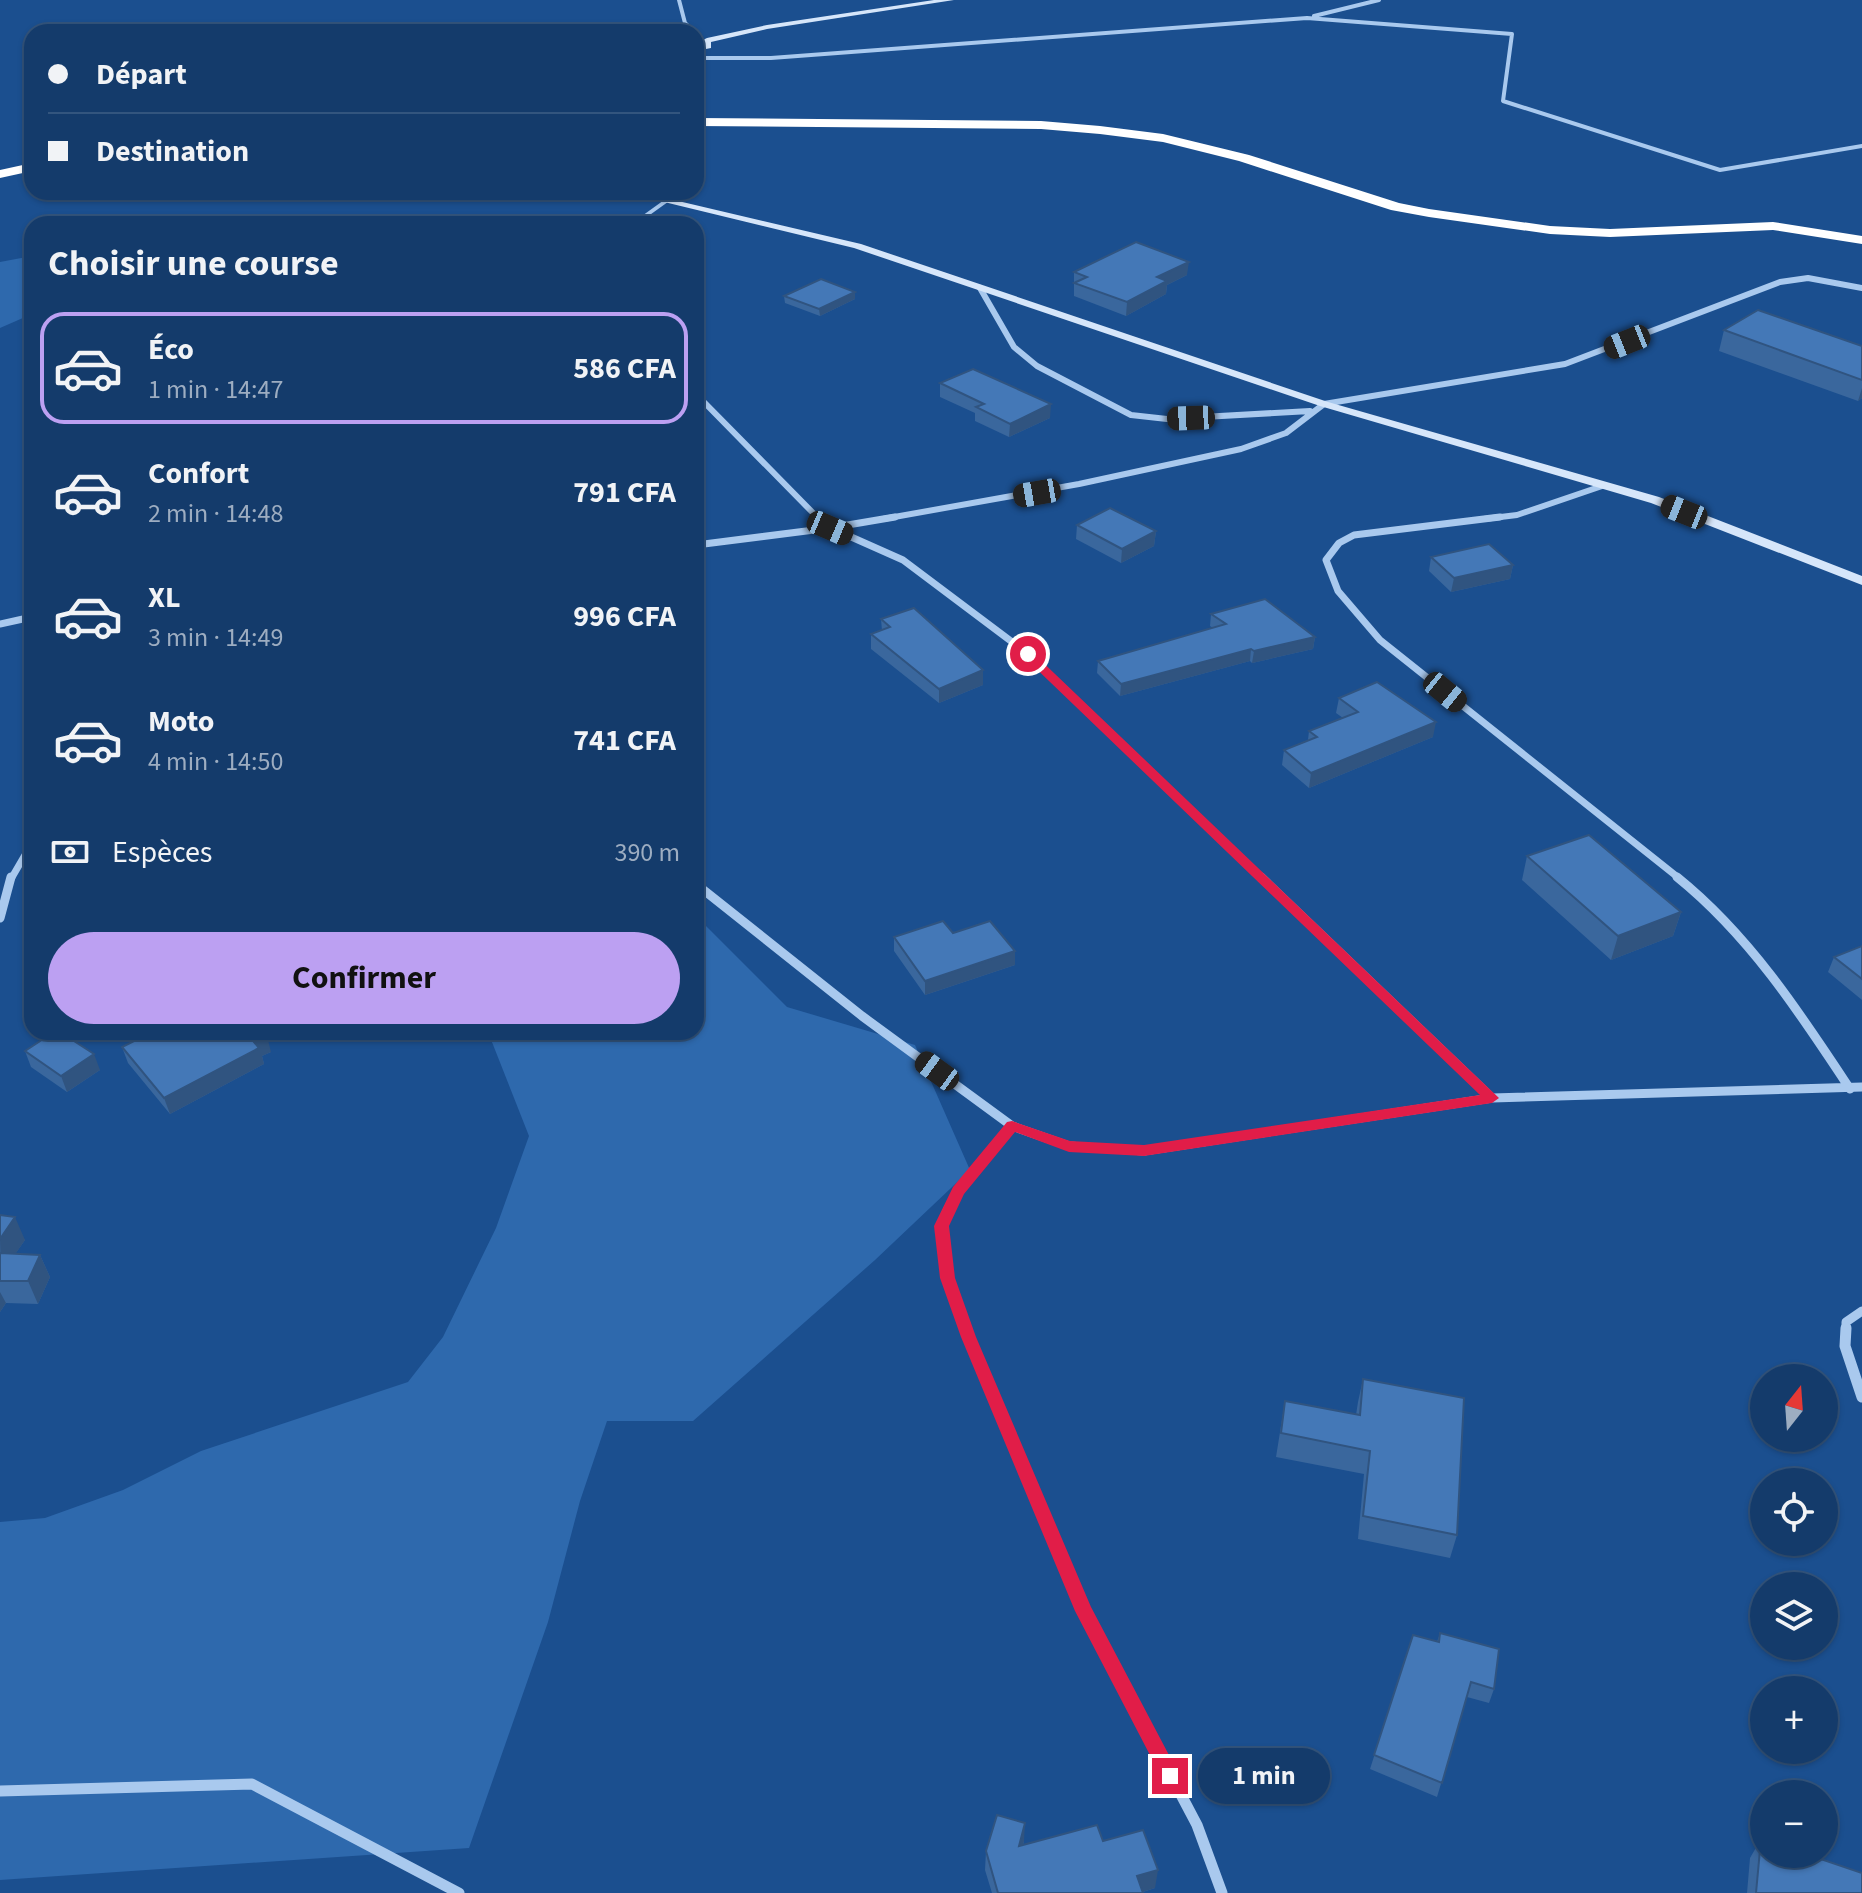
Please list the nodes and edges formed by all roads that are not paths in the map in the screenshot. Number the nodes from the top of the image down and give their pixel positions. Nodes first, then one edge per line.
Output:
1 (679, 0) edge
2 (950, 0) edge
3 (1379, 0) edge
4 (1307, 18) junction
5 (686, 24) edge
6 (704, 42) edge
7 (708, 46) junction
8 (704, 47) edge
9 (704, 58) edge
10 (704, 122) edge
11 (1862, 146) edge
12 (24, 169) edge
13 (0, 174) edge
14 (662, 200) edge
15 (666, 201) junction
16 (645, 216) edge
17 (1862, 240) edge
18 (980, 288) junction
19 (1862, 288) edge
20 (704, 402) edge
21 (1324, 404) junction
22 (1310, 411) junction
23 (1605, 485) junction
24 (830, 528) junction
25 (704, 544) edge
26 (1862, 581) edge
27 (24, 619) edge
28 (0, 624) edge
29 (24, 855) edge
30 (704, 890) edge
31 (0, 918) edge
32 (1862, 1087) edge
33 (1850, 1089) junction
34 (1492, 1098) junction
35 (1012, 1126) junction
36 (1862, 1311) edge
37 (1862, 1397) edge
38 (0, 1791) edge
39 (459, 1893) edge
40 (1222, 1893) edge

1 - 5 street
2 - 7 street
3 - 4 street
4 - 9 street
4 - 11 street
6 - 7 street
7 - 8 street
10 - 17 highway
12 - 13 highway
14 - 15 street
15 - 16 street
15 - 18 street
18 - 21 street
18 - 22 street
19 - 21 street
20 - 24 street
21 - 22 street
21 - 23 street
22 - 24 street
23 - 26 street
23 - 33 street
24 - 25 street
24 - 34 street
27 - 28 street
29 - 31 street
30 - 35 street
32 - 33 street
33 - 34 street
34 - 35 street
35 - 40 street
36 - 37 street
38 - 39 street

